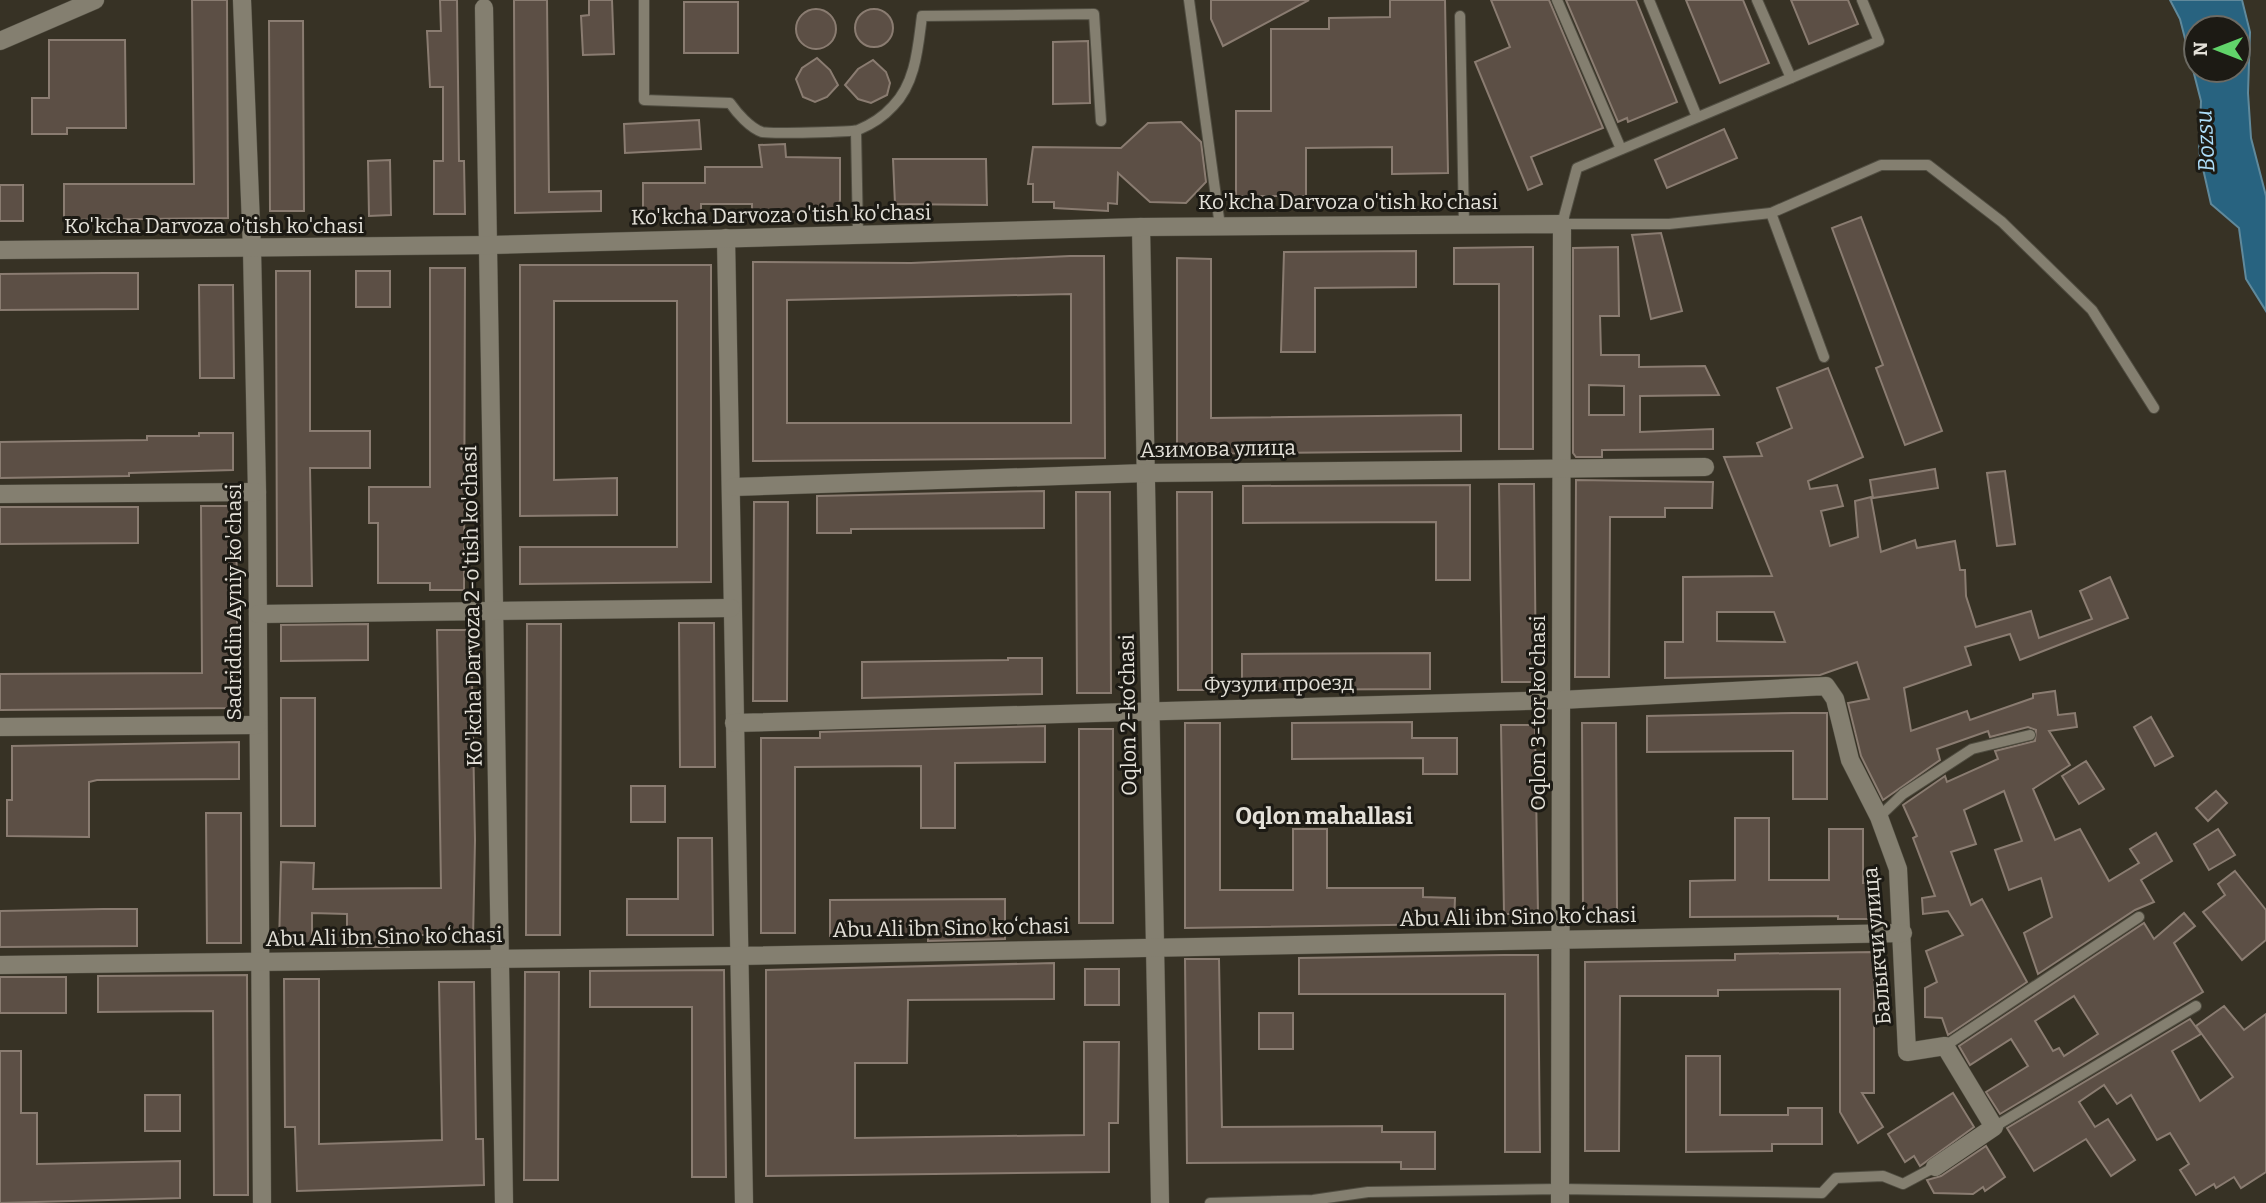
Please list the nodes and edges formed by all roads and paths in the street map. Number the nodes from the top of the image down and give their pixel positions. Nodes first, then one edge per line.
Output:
1 (95, 0) edge
2 (242, 0) edge
3 (644, 0) edge
4 (1189, 0) edge
5 (1557, 0) edge
6 (1649, 0) edge
7 (1757, 0) edge
8 (1862, 0) edge
9 (484, 8) dead end
10 (1460, 16) dead end
11 (0, 41) edge
12 (1791, 78) junction
13 (1696, 117) junction
14 (1101, 121) dead end
15 (856, 131) junction
16 (1621, 149) junction
17 (1771, 213) junction
18 (1562, 223) junction
19 (1464, 224) junction
20 (1220, 226) junction
21 (1141, 227) junction
22 (858, 236) junction
23 (726, 239) junction
24 (490, 245) junction
25 (252, 249) junction
26 (0, 250) edge
27 (1824, 358) dead end
28 (2154, 408) dead end
29 (1562, 467) junction
30 (1705, 467) dead end
31 (1146, 473) junction
32 (733, 487) junction
33 (257, 492) junction
34 (0, 494) edge
35 (731, 608) junction
36 (494, 611) junction
37 (258, 614) junction
38 (1826, 686) joint
39 (1561, 700) junction
40 (1150, 709) junction
41 (734, 723) junction
42 (257, 725) junction
43 (0, 727) edge
44 (2030, 736) dead end
45 (1879, 817) junction
46 (2139, 917) dead end
47 (1903, 933) junction
48 (1560, 939) junction
49 (1155, 946) junction
50 (737, 956) junction
51 (499, 957) junction
52 (263, 963) junction
53 (0, 965) edge
54 (2196, 1006) dead end
55 (1945, 1046) junction
56 (1994, 1127) junction
57 (1935, 1167) joint
58 (1560, 1196) edge
59 (262, 1203) edge
60 (503, 1203) edge
61 (744, 1203) edge
62 (1160, 1203) edge
63 (1210, 1203) edge

1 - 11 street
2 - 25 street, Sadriddin Ayniy ko'chasi
3 - 15 lane
4 - 20 lane
5 - 16 lane
6 - 13 lane
7 - 12 lane
8 - 12 lane
9 - 24 street, Ko'kcha Darvoza 2-o'tish ko'chasi
10 - 19 lane
12 - 13 lane
13 - 16 lane
14 - 15 lane
15 - 22 lane
16 - 18 lane
17 - 18 lane
17 - 27 lane
17 - 28 lane
18 - 19 street, Ko'kcha Darvoza o'tish ko'chasi
18 - 29 street, Oqlon 3-tor ko'chasi
19 - 20 street, Ko'kcha Darvoza o'tish ko'chasi
20 - 21 street, Ko'kcha Darvoza o'tish ko'chasi
21 - 22 street, Ko'kcha Darvoza o'tish ko'chasi
21 - 31 street, Oqlon 2-ko‘chasi
22 - 23 street, Ko'kcha Darvoza o'tish ko'chasi
23 - 24 street, Ko'kcha Darvoza o'tish ko'chasi
23 - 32 street
24 - 25 street, Ko'kcha Darvoza o'tish ko'chasi
24 - 36 street, Ko'kcha Darvoza 2-o'tish ko'chasi
25 - 26 street, Ko'kcha Darvoza o'tish ko'chasi
25 - 33 street, Sadriddin Ayniy ko'chasi
29 - 30 street, Азимова улица
29 - 31 street, Азимова улица
29 - 39 street, Oqlon 3-tor ko'chasi
31 - 32 street, Азимова улица
31 - 40 street, Oqlon 2-ko‘chasi
32 - 35 street
33 - 34 street
33 - 37 street, Sadriddin Ayniy ko'chasi
35 - 36 street
35 - 41 street
36 - 37 street
36 - 51 street, Ko'kcha Darvoza 2-o'tish ko'chasi
37 - 42 street, Sadriddin Ayniy ko'chasi
38 - 39 street, Фузули проезд
38 - 45 street, Балыкчи улица
39 - 40 street, Фузули проезд
39 - 48 street, Oqlon 3-tor ko'chasi
40 - 41 street, Фузули проезд
40 - 49 street, Oqlon 2-ko‘chasi
41 - 50 street
42 - 43 street
42 - 52 street, Sadriddin Ayniy ko'chasi
44 - 45 lane
45 - 47 street, Балыкчи улица
46 - 55 lane, Балыкчи улица
47 - 48 street, Abu Ali ibn Sino koʻchasi
47 - 55 street, Балыкчи улица
48 - 49 street, Abu Ali ibn Sino koʻchasi
48 - 58 street, Oqlon 3-tor ko'chasi
49 - 50 street, Abu Ali ibn Sino koʻchasi
49 - 62 street, Oqlon 2-ko‘chasi
50 - 51 street, Abu Ali ibn Sino koʻchasi
50 - 61 street
51 - 52 street, Abu Ali ibn Sino koʻchasi
51 - 60 street, Ko'kcha Darvoza 2-o'tish ko'chasi
52 - 53 street, Abu Ali ibn Sino koʻchasi
52 - 59 street, Sadriddin Ayniy ko'chasi
54 - 56 lane
55 - 56 street
56 - 57 street
57 - 58 lane
58 - 63 lane

